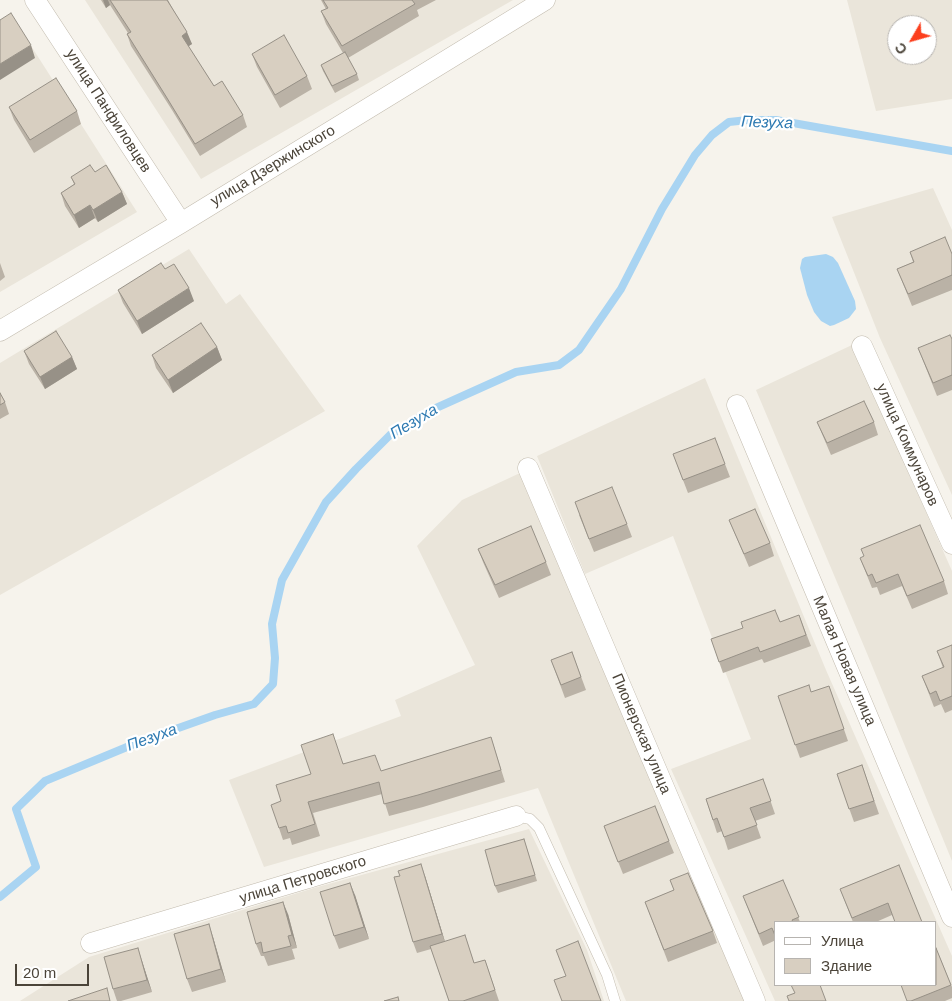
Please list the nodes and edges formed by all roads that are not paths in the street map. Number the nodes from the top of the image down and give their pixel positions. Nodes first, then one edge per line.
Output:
1 (35, 0) edge
2 (545, 0) edge
3 (181, 223) junction
4 (0, 331) edge
5 (862, 346) dead end
6 (737, 405) dead end
7 (528, 468) dead end
8 (952, 544) edge
9 (516, 816) joint
10 (952, 917) edge
11 (91, 943) dead end
12 (615, 1001) edge
13 (755, 1001) edge

1 - 3 street, улица Панфиловцев
2 - 3 street, улица Дзержинского
3 - 4 street, улица Дзержинского
5 - 8 street, улица Коммунаров
6 - 10 street, Малая Новая улица
7 - 13 street, Пионерская улица
9 - 11 street, улица Петровского
9 - 12 lane

